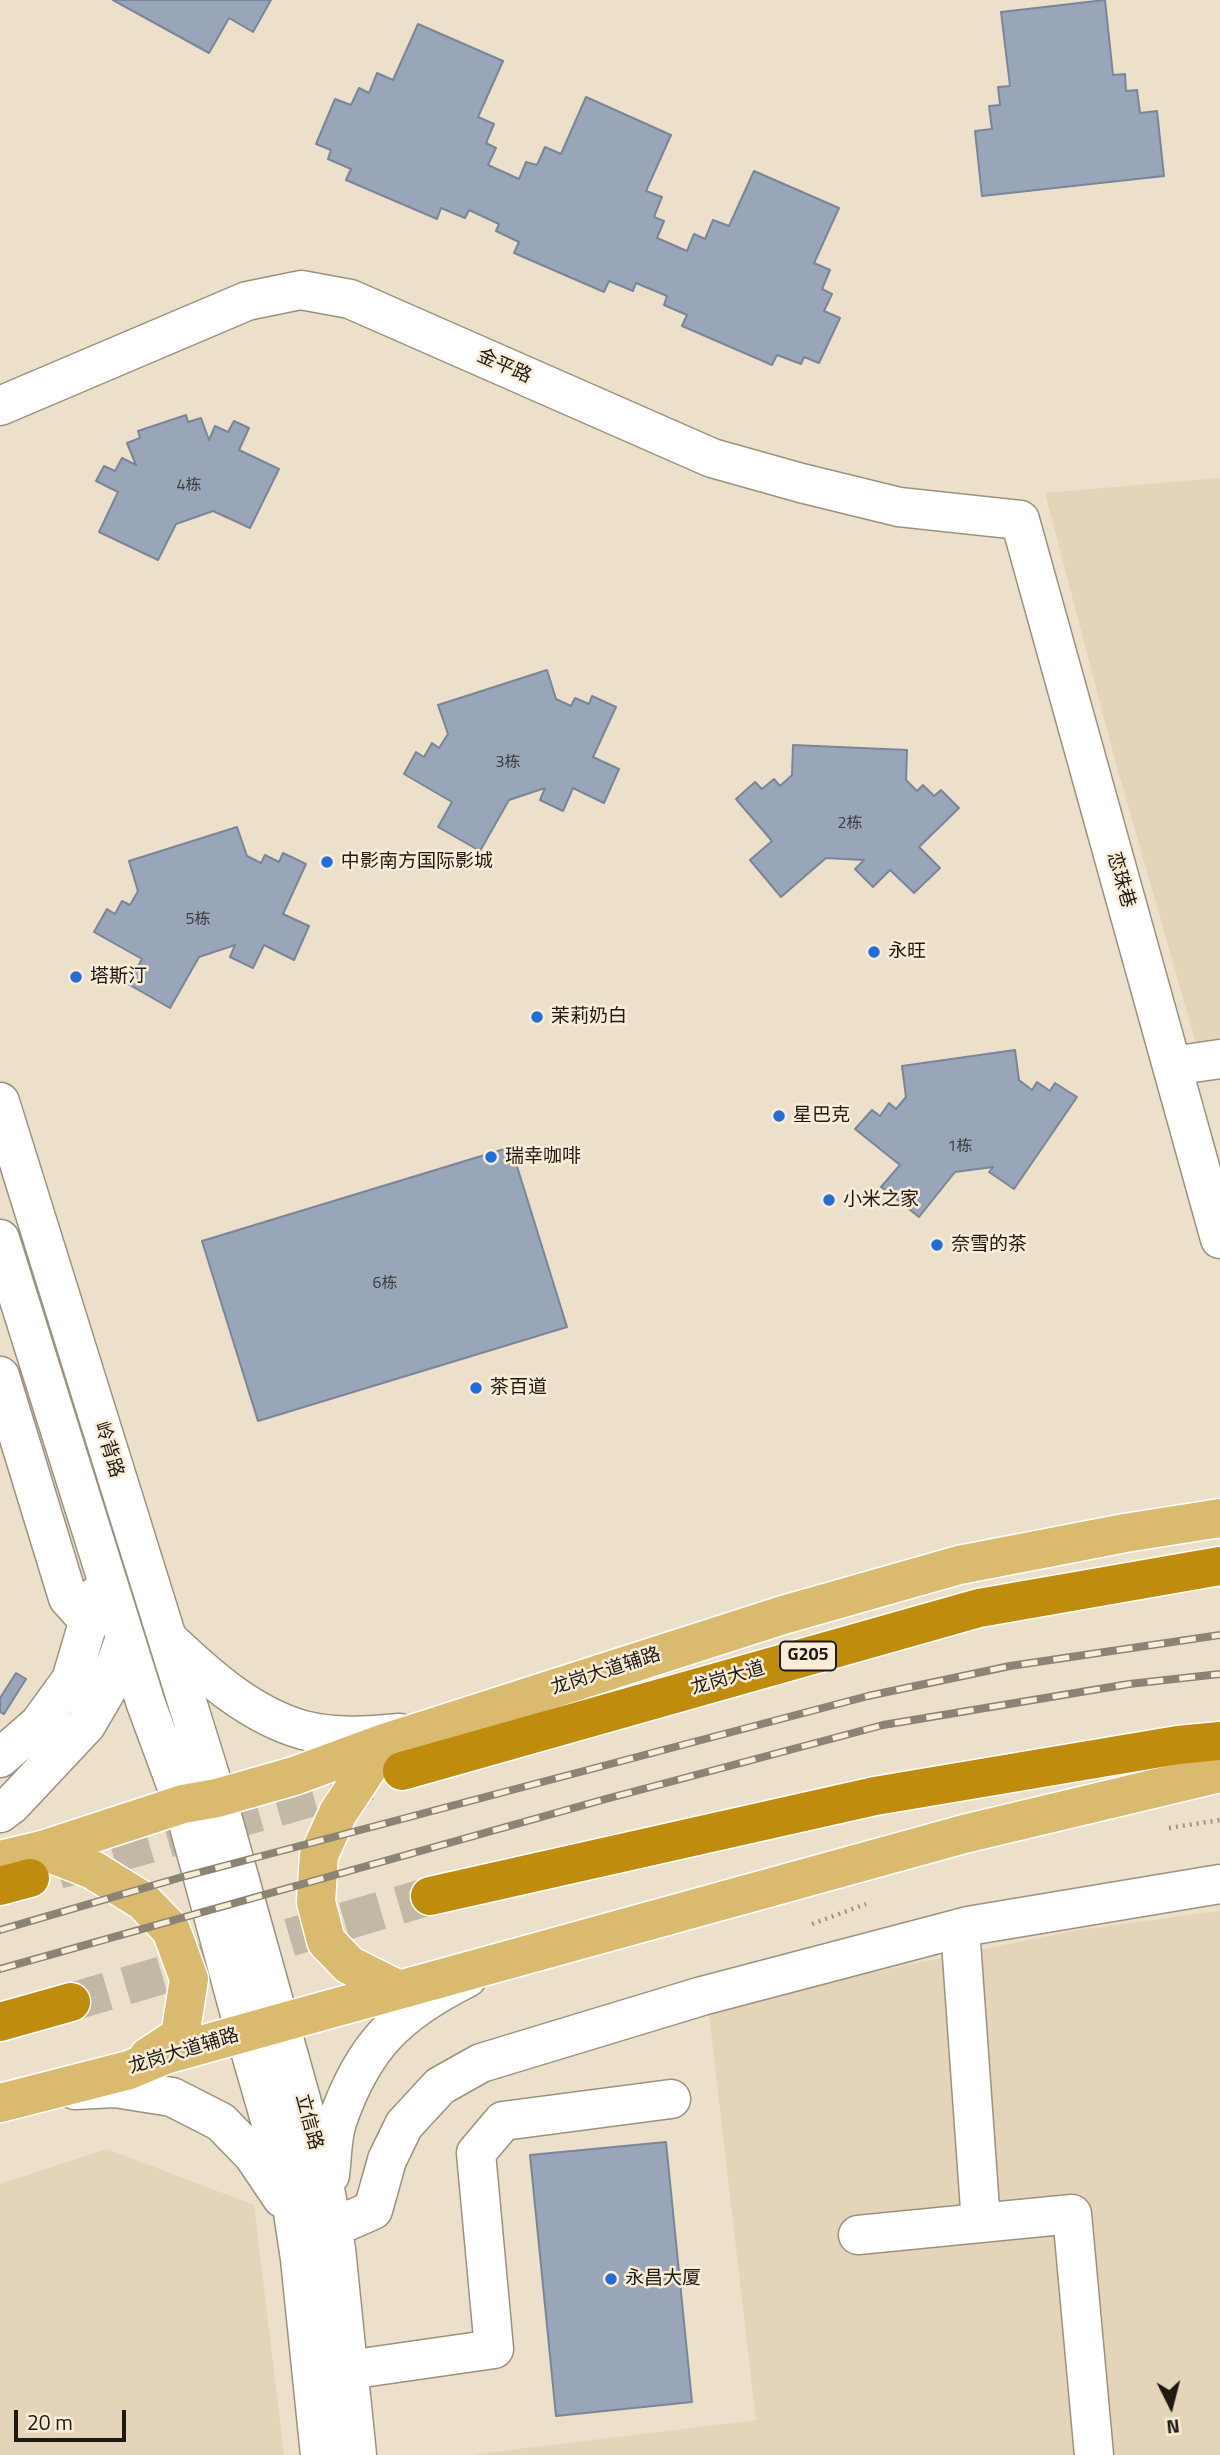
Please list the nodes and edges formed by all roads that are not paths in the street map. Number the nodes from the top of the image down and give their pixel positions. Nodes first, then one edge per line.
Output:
1 (0, 406) edge
2 (1020, 520) joint
3 (1220, 1059) edge
4 (1171, 1066) junction
5 (0, 1102) edge
6 (0, 1239) edge
7 (1220, 1239) edge
8 (0, 1378) edge
9 (15, 1480) edge
10 (1220, 1518) edge
11 (1220, 1566) edge
12 (104, 1570) junction
13 (88, 1620) junction
14 (165, 1636) junction
15 (125, 1638) junction
16 (1220, 1741) edge
17 (402, 1748) junction
18 (0, 1758) edge
19 (1220, 1773) edge
20 (200, 1801) junction
21 (0, 1813) edge
22 (18, 1868) edge
23 (1220, 1884) edge
24 (430, 1896) tunnel mouth
25 (960, 1928) junction
26 (501, 1961) junction
27 (399, 1990) junction
28 (71, 2002) tunnel mouth
29 (0, 2022) edge
30 (262, 2028) junction
31 (129, 2070) junction
32 (44, 2091) junction
33 (671, 2099) dead end
34 (0, 2103) edge
35 (318, 2216) junction
36 (981, 2223) junction
37 (858, 2235) dead end
38 (348, 2370) junction
39 (320, 2455) edge
40 (357, 2455) edge
41 (1094, 2455) edge

1 - 2 street, 金平路
2 - 4 street, 恋珠巷
3 - 4 street
4 - 7 street, 恋珠巷
5 - 14 street, 岭背路
6 - 12 street, 岭背路
8 - 9 street
9 - 13 street
10 - 17 main road, 龙岗大道辅路
11 - 17 highway, 龙岗大道 / G205
12 - 13 street
12 - 15 street, 岭背路
13 - 18 street
14 - 17 street
14 - 20 street, 岭背路
15 - 20 street, 岭背路
15 - 21 street
16 - 24 highway
17 - 20 main road, 龙岗大道辅路
17 - 27 main road
19 - 26 main road, 龙岗大道辅路
20 - 22 main road, 龙岗大道辅路
20 - 30 street, 立信路
22 - 31 main road
23 - 25 street
25 - 35 street
25 - 36 street
26 - 27 main road, 龙岗大道辅路
26 - 35 street
27 - 30 main road, 龙岗大道辅路
28 - 29 highway
30 - 31 main road, 龙岗大道辅路
30 - 35 street, 立信路
31 - 32 main road, 龙岗大道辅路
32 - 34 main road, 龙岗大道辅路
32 - 35 street
33 - 38 street
35 - 38 street, 立信路
35 - 39 street, 立信路
36 - 37 street
36 - 41 street
38 - 40 street, 立信路

